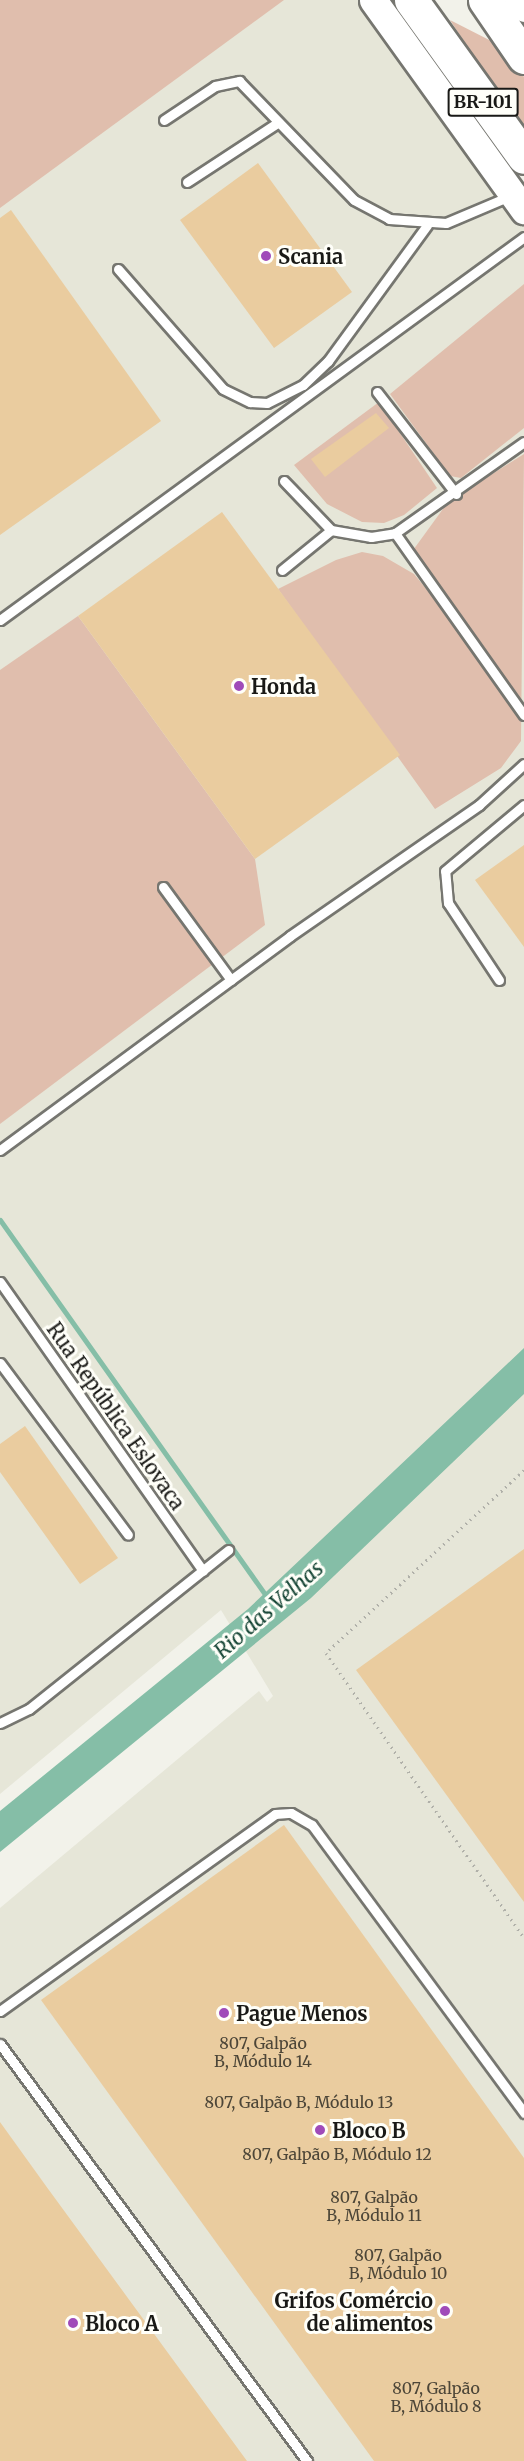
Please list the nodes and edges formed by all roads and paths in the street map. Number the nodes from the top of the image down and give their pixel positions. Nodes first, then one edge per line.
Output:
1 (373, 0) edge
2 (411, 0) edge
3 (485, 0) edge
4 (518, 0) edge
5 (524, 8) edge
6 (524, 57) edge
7 (164, 120) dead end
8 (278, 123) junction
9 (524, 157) edge
10 (187, 182) dead end
11 (518, 202) edge
12 (428, 225) junction
13 (524, 237) edge
14 (118, 269) dead end
15 (377, 392) dead end
16 (521, 446) edge
17 (284, 481) dead end
18 (456, 494) junction
19 (331, 530) junction
20 (395, 533) junction
21 (282, 570) dead end
22 (0, 620) edge
23 (524, 715) edge
24 (524, 764) edge
25 (524, 805) edge
26 (163, 887) dead end
27 (231, 980) junction
28 (499, 980) dead end
29 (0, 1149) edge
30 (0, 1282) edge
31 (0, 1363) edge
32 (524, 1470) edge
33 (128, 1535) dead end
34 (228, 1550) dead end
35 (203, 1571) junction
36 (0, 1723) edge
37 (524, 1938) edge
38 (0, 2011) edge
39 (0, 2044) edge
40 (524, 2113) edge
41 (307, 2461) edge

1 - 11 main road
2 - 9 highway, BR-101
3 - 6 highway
4 - 5 main road
7 - 8 lane
8 - 10 lane
8 - 12 lane
11 - 12 lane
12 - 14 lane
13 - 22 lane
15 - 18 lane
16 - 18 lane
17 - 19 lane
18 - 20 lane
19 - 20 lane
19 - 21 lane
20 - 23 lane
24 - 27 lane
25 - 28 lane
26 - 27 lane
27 - 29 lane
30 - 35 lane, Rua República Eslovaca
31 - 33 lane
32 - 37 path
34 - 35 lane
35 - 36 lane
38 - 40 lane
39 - 41 lane

